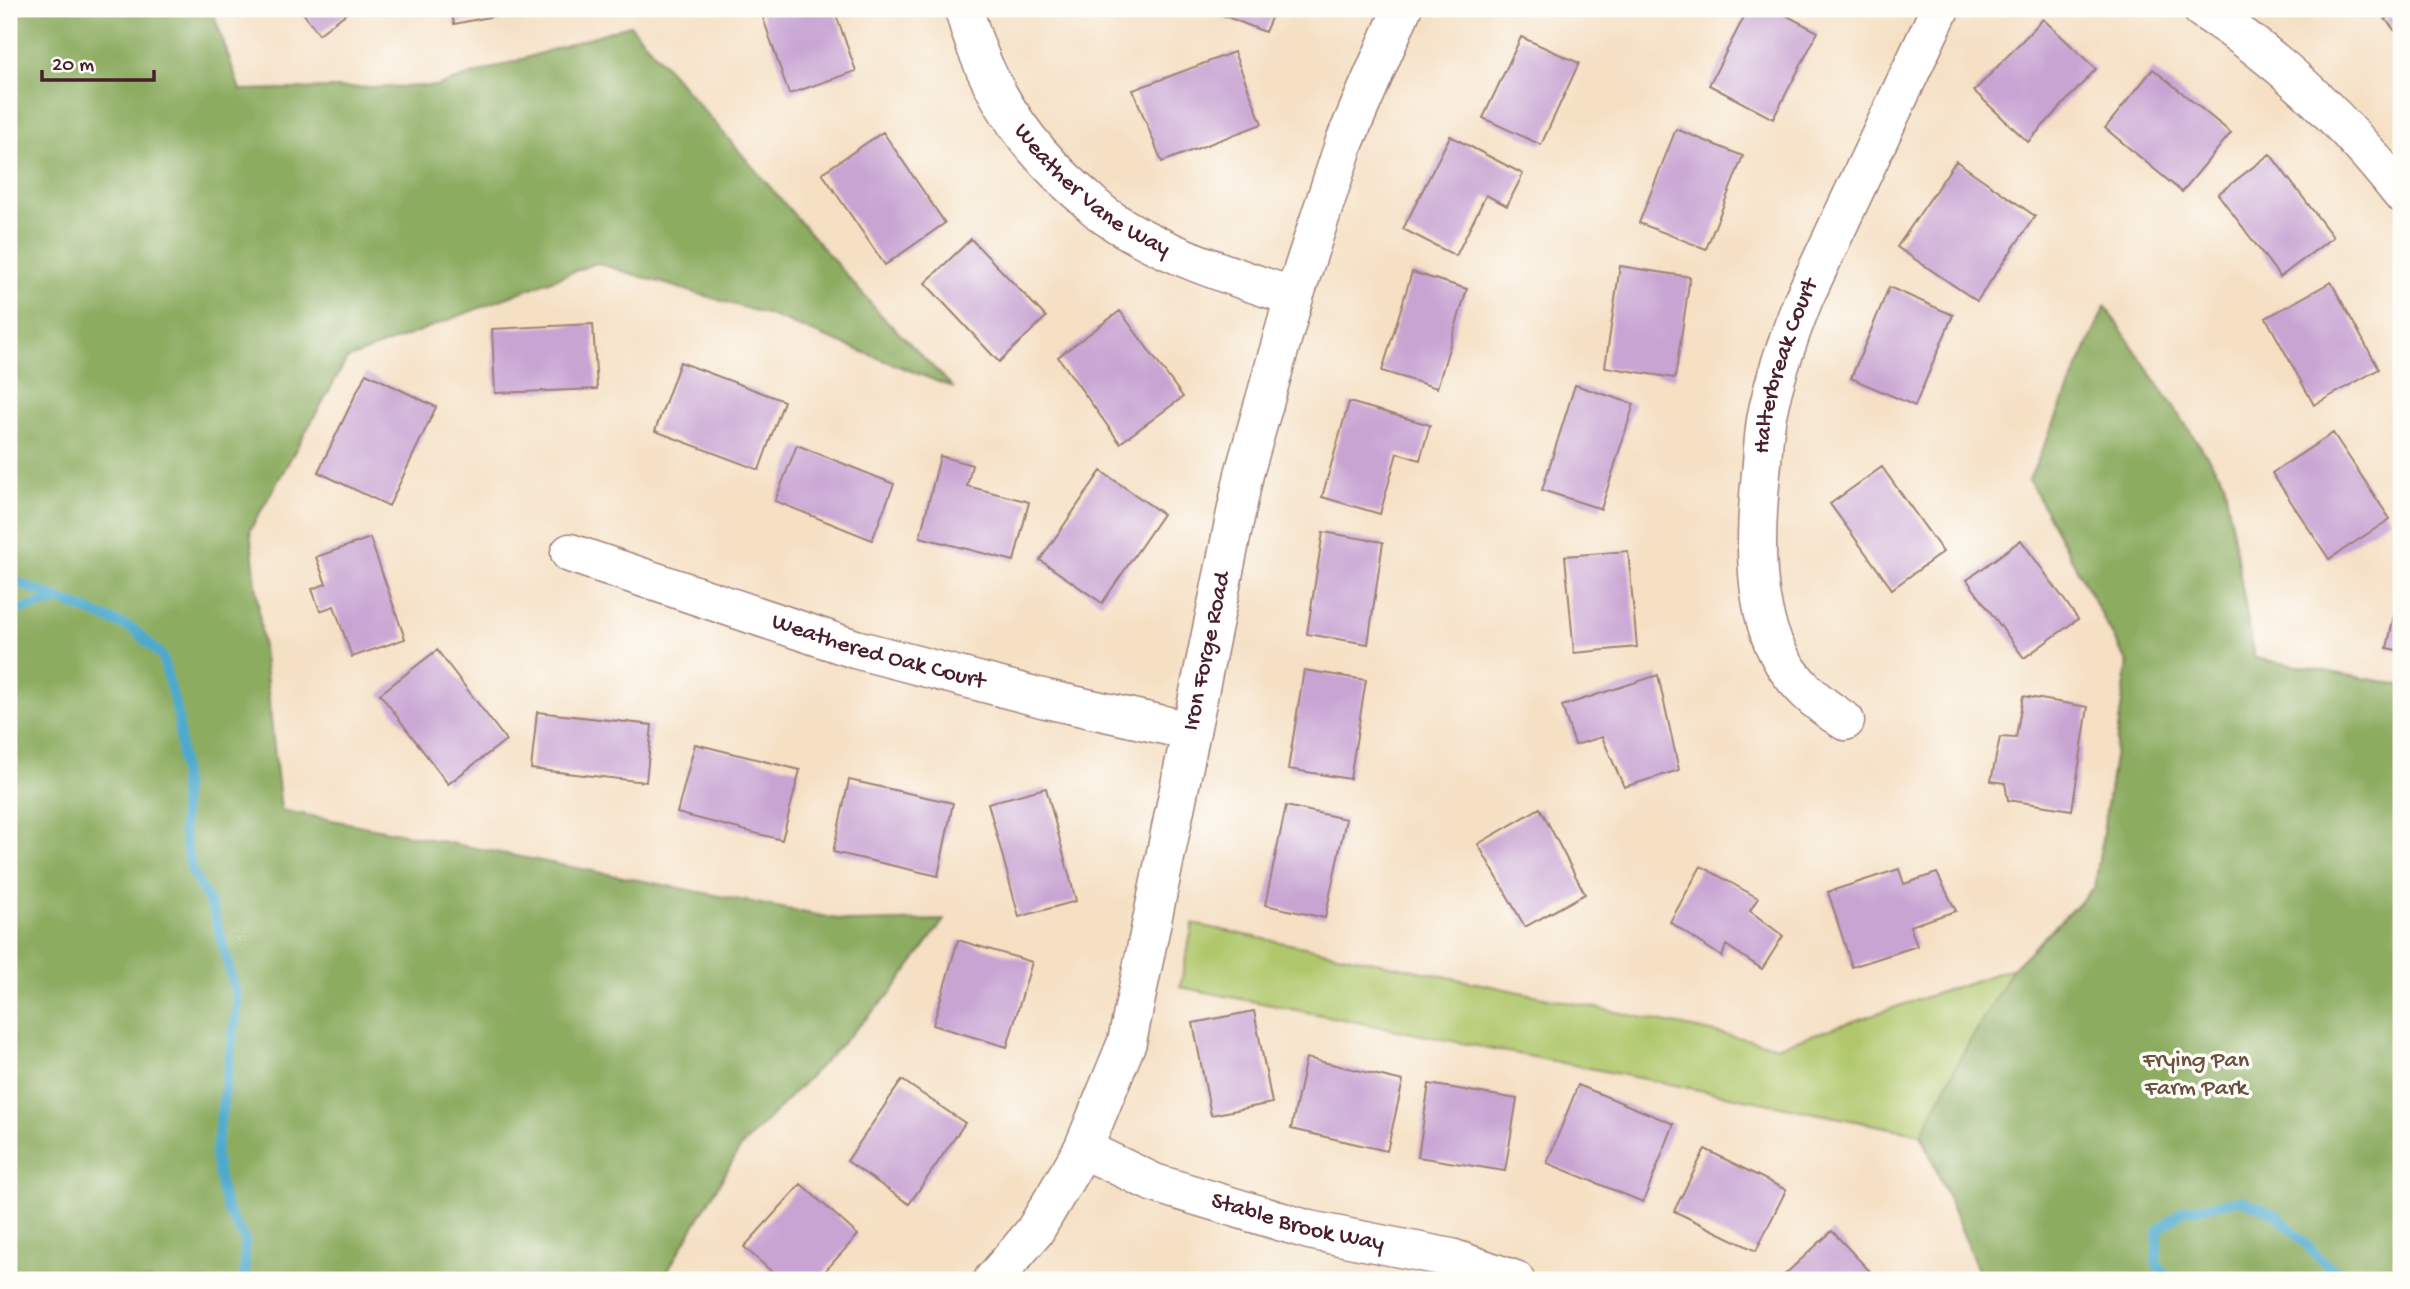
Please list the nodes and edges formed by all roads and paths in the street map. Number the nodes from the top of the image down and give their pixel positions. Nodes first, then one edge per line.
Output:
1 (964, 9) edge
2 (1402, 9) edge
3 (1940, 9) edge
4 (2202, 9) edge
5 (2401, 193) edge
6 (1293, 297) junction
7 (570, 553) dead end
8 (1845, 721) dead end
9 (1191, 732) junction
10 (1083, 1150) junction
11 (993, 1280) edge
12 (1516, 1280) edge

1 - 6 street, Weather Vane Way
2 - 6 street, Iron Forge Road
3 - 8 street, Halterbreak Court
4 - 5 street
6 - 9 street, Iron Forge Road
7 - 9 street, Weathered Oak Court
9 - 10 street, Iron Forge Road
10 - 11 street, Iron Forge Road
10 - 12 street, Stable Brook Way

